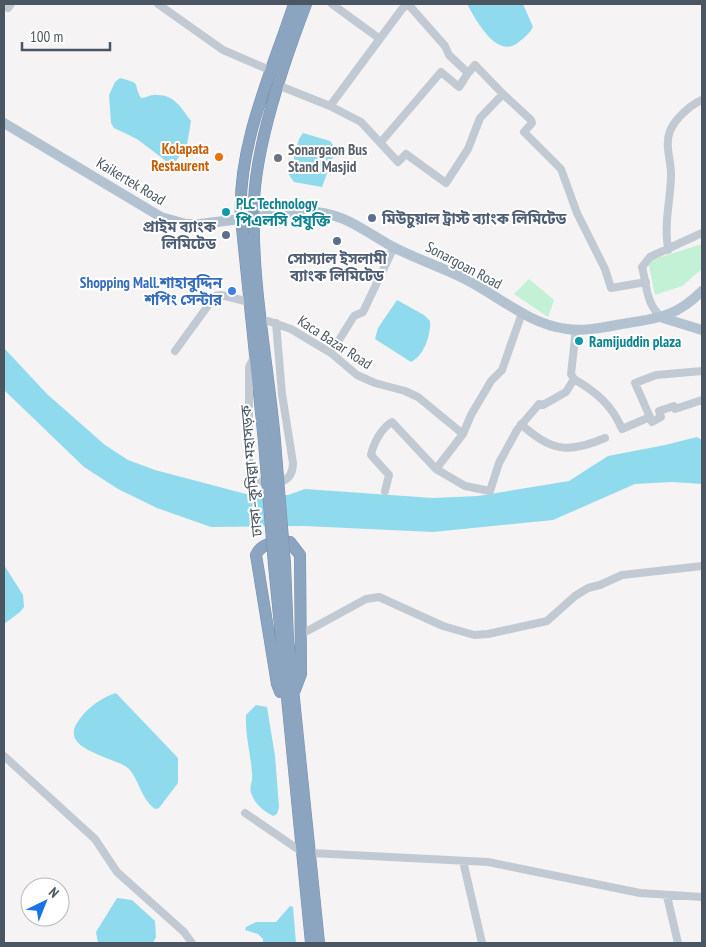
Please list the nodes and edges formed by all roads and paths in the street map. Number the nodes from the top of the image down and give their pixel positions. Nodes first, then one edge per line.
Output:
1 (158, 4) edge
2 (294, 4) edge
3 (306, 4) edge
4 (332, 4) edge
5 (399, 6) edge
6 (380, 39) junction
7 (272, 71) junction
8 (468, 73) junction
9 (285, 88) junction
10 (502, 94) junction
11 (702, 100) edge
12 (330, 106) junction
13 (4, 123) edge
14 (382, 142) junction
15 (257, 216) junction
16 (242, 218) junction
17 (702, 233) edge
18 (394, 247) junction
19 (668, 250) junction
20 (646, 282) junction
21 (702, 291) edge
22 (249, 302) junction
23 (702, 302) edge
24 (522, 313) junction
25 (664, 318) junction
26 (272, 322) junction
27 (576, 329) junction
28 (702, 330) edge
29 (175, 352) dead end
30 (331, 353) junction
31 (255, 355) junction
32 (702, 371) edge
33 (574, 379) junction
34 (270, 392) junction
35 (702, 400) edge
36 (650, 417) junction
37 (521, 424) junction
38 (463, 434) junction
39 (605, 438) dead end
40 (270, 441) junction
41 (436, 469) junction
42 (385, 491) dead end
43 (280, 565) junction
44 (702, 566) edge
45 (300, 635) junction
46 (294, 691) junction
47 (286, 702) junction
48 (4, 756) edge
49 (245, 813) dead end
50 (306, 852) junction
51 (463, 861) junction
52 (667, 896) junction
53 (702, 897) edge
54 (192, 943) edge
55 (311, 943) edge
56 (319, 943) edge
57 (482, 943) edge
58 (678, 943) edge

1 - 7 street
2 - 7 highway, ঢাকা–কুমিল্লা মহাসড়ক
3 - 9 highway
3 - 15 highway, ঢাকা–কুমিল্লা মহাসড়ক
4 - 6 street
5 - 6 street
5 - 8 street
6 - 12 street
7 - 16 highway, ঢাকা–কুমিল্লা মহাসড়ক
8 - 10 street
8 - 14 street
9 - 12 street
9 - 15 highway
10 - 14 street
10 - 20 street
11 - 19 street
12 - 14 street
13 - 16 main road, Kaikertek Road
15 - 16 main road, Kaikertek Road
15 - 18 main road, Sonargoan Road
15 - 26 highway
15 - 34 highway, ঢাকা–কুমিল্লা মহাসড়ক
16 - 22 highway, ঢাকা–কুমিল্লা মহাসড়ক
17 - 19 street
18 - 24 main road, Sonargoan Road
18 - 30 street
19 - 20 street
20 - 25 street
21 - 23 main road
21 - 25 main road, Sonargoan Road
22 - 29 street
22 - 31 highway, ঢাকা–কুমিল্লা মহাসড়ক
24 - 27 main road, Sonargoan Road
24 - 38 street
25 - 27 main road, Sonargoan Road
25 - 28 main road, Sonargoan Road
26 - 30 street, Kaca Bazar Road
26 - 31 street
26 - 34 highway
27 - 33 street
30 - 38 street, Kaca Bazar Road
31 - 40 highway, ঢাকা–কুমিল্লা মহাসড়ক
32 - 36 street
33 - 36 street
33 - 37 street
34 - 40 highway, ঢাকা–কুমিল্লা মহাসড়ক
35 - 36 street
37 - 39 street
37 - 41 street
38 - 41 street
40 - 43 highway, ঢাকা–কুমিল্লা মহাসড়ক, bridge
41 - 42 street
43 - 46 highway, ঢাকা–কুমিল্লা মহাসড়ক
43 - 47 highway, ঢাকা–কুমিল্লা মহাসড়ক
44 - 45 street
45 - 46 highway
45 - 47 highway
46 - 50 highway, ঢাকা–কুমিল্লা মহাসড়ক
47 - 50 highway, ঢাকা–কুমিল্লা মহাসড়ক
48 - 54 street
49 - 50 street
50 - 51 street
50 - 55 highway, ঢাকা–কুমিল্লা মহাসড়ক
50 - 56 highway, ঢাকা–কুমিল্লা মহাসড়ক
51 - 52 street
51 - 57 street
52 - 53 street
52 - 58 street

